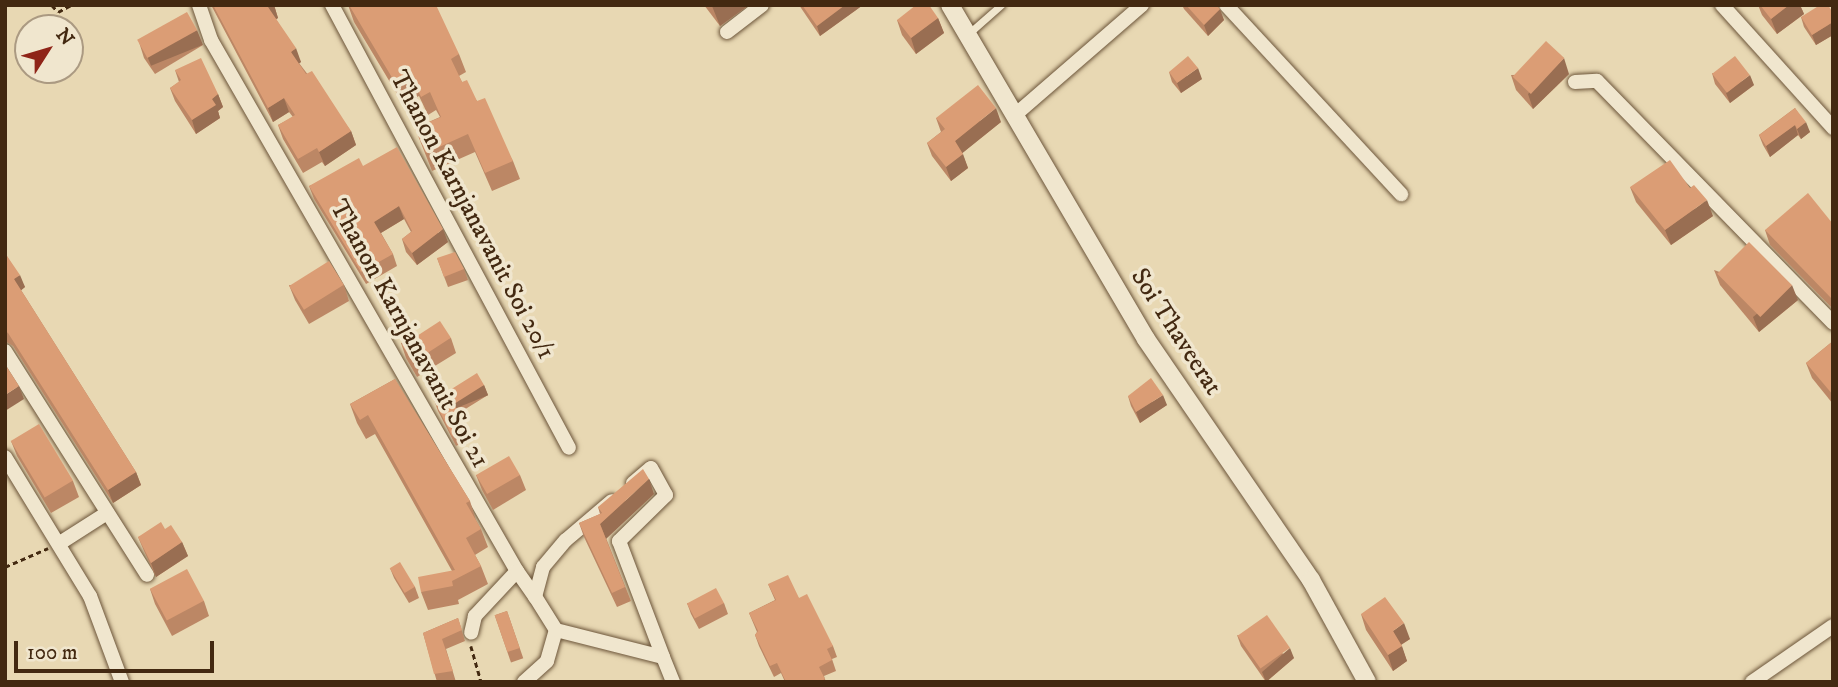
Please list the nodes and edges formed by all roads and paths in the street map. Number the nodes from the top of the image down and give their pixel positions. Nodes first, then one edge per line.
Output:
1 (52, 5) edge
2 (71, 5) edge
3 (199, 5) edge
4 (332, 5) edge
5 (762, 5) edge
6 (950, 5) edge
7 (1002, 5) edge
8 (1142, 5) edge
9 (1226, 5) edge
10 (1722, 5) edge
11 (727, 32) dead end
12 (967, 34) junction
13 (1575, 82) dead end
14 (1015, 115) junction
15 (1833, 128) edge
16 (1401, 194) dead end
17 (1833, 323) edge
18 (5, 351) edge
19 (569, 448) dead end
20 (5, 457) edge
21 (107, 513) junction
22 (60, 543) junction
23 (5, 567) edge
24 (517, 571) junction
25 (147, 575) dead end
26 (535, 597) junction
27 (1833, 625) edge
28 (556, 630) junction
29 (471, 633) joint
30 (663, 657) junction
31 (122, 682) edge
32 (481, 682) edge
33 (524, 682) edge
34 (673, 682) edge
35 (1367, 682) edge
36 (1752, 682) edge

1 - 2 path
3 - 24 street, Thanon Karnjanavanit Soi 21
4 - 19 street, Thanon Karnjanavanit Soi 20/1
5 - 11 street
6 - 12 street, Soi Thaveerat
7 - 12 lane
8 - 14 street
9 - 16 street
10 - 15 street
12 - 14 street, Soi Thaveerat
13 - 17 street
14 - 35 street, Soi Thaveerat
18 - 21 street
20 - 22 street
21 - 22 street
21 - 25 street
22 - 23 path
22 - 31 street
24 - 26 street, Thanon Karnjanavanit Soi 21
24 - 29 street
26 - 28 street, Thanon Karnjanavanit Soi 21
26 - 30 street
27 - 36 street
28 - 30 street
28 - 33 street
29 - 32 path
30 - 34 street

